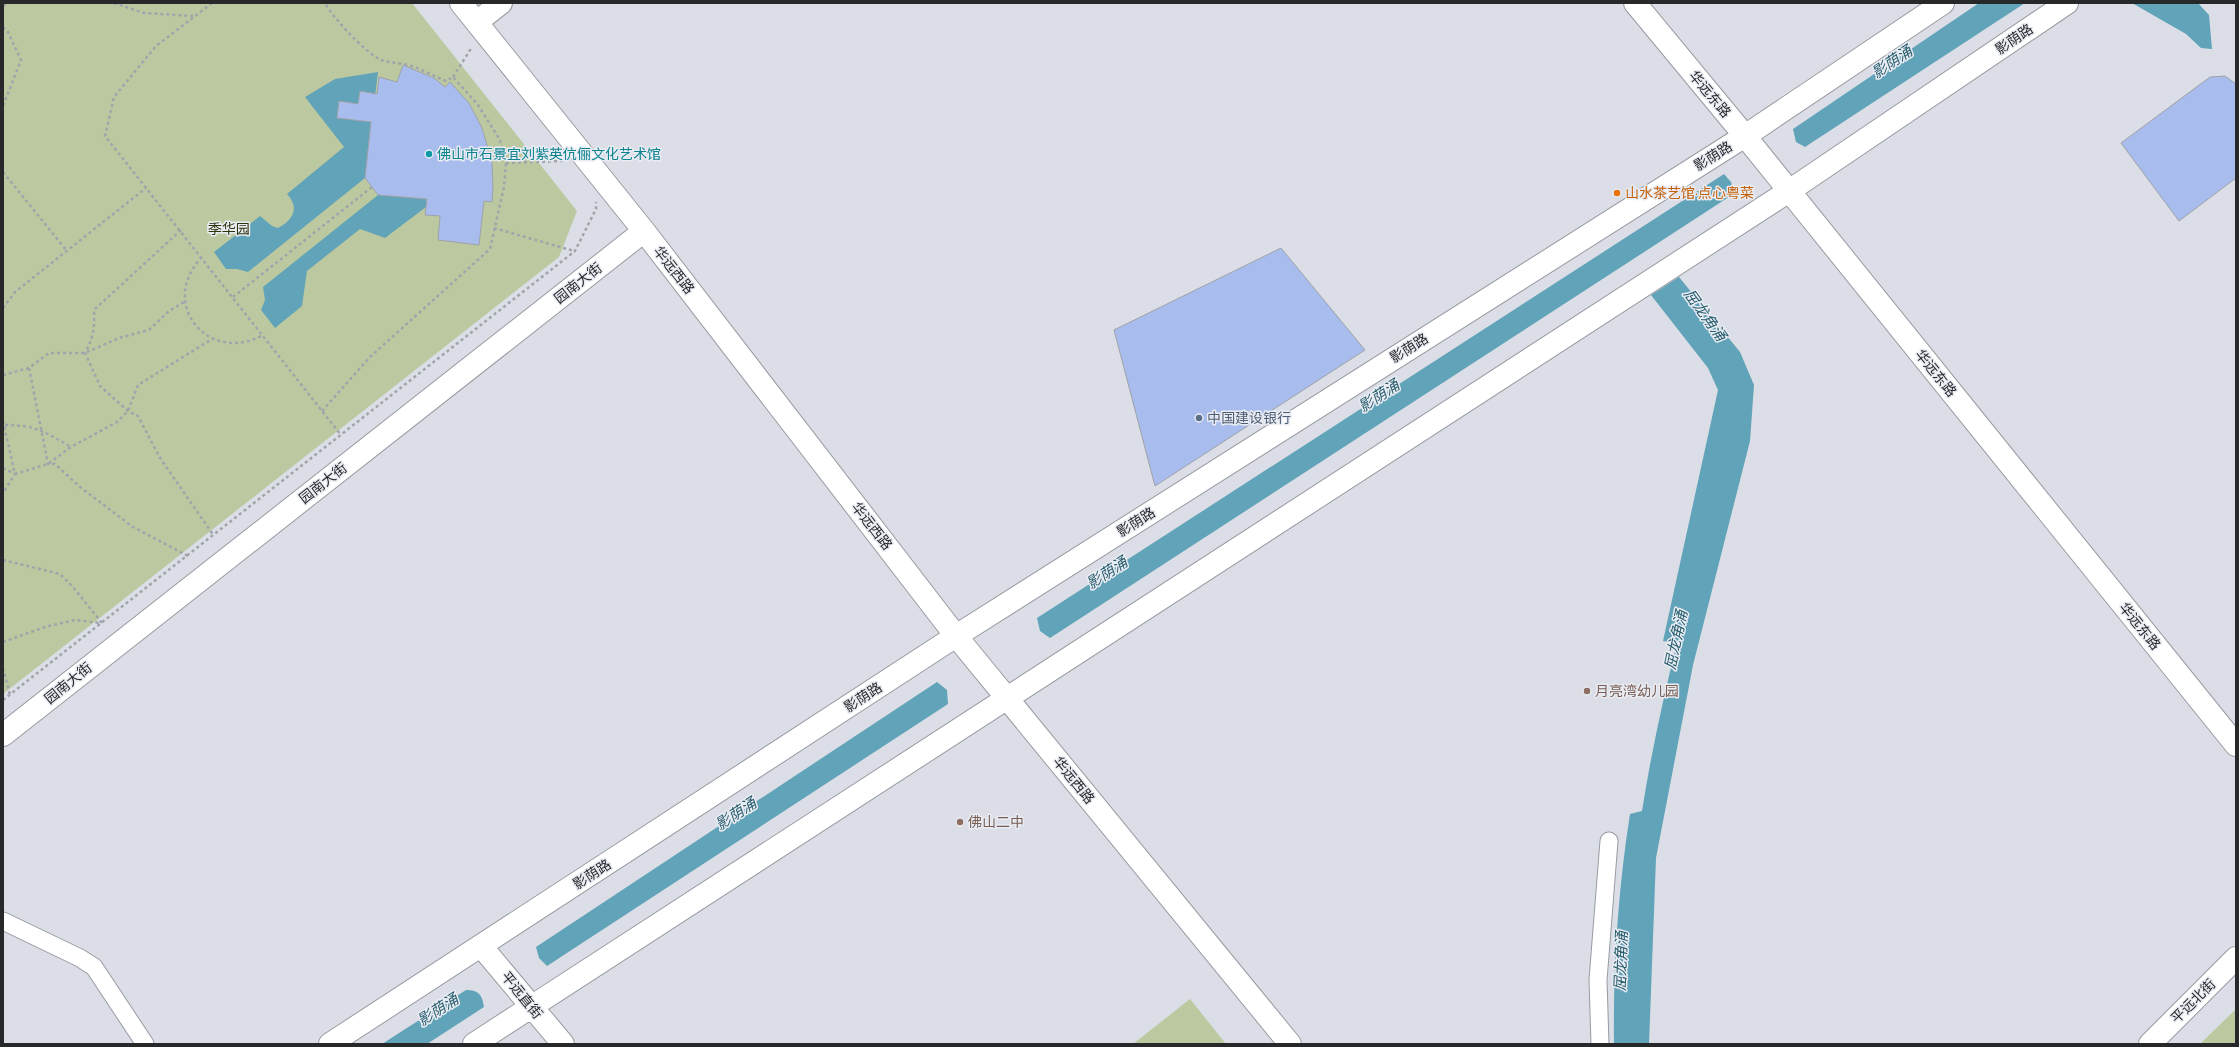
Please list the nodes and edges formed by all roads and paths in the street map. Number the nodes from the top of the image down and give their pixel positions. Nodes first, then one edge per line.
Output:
1 (9, 3) edge
2 (114, 3) edge
3 (212, 3) edge
4 (325, 3) edge
5 (461, 3) edge
6 (501, 3) edge
7 (1635, 3) edge
8 (1943, 3) edge
9 (2067, 3) edge
10 (3, 6) edge
11 (195, 16) junction
12 (477, 22) junction
13 (3, 27) edge
14 (473, 46) dead end
15 (453, 77) junction
16 (3, 106) edge
17 (1745, 136) junction
18 (566, 161) dead end
19 (506, 164) junction
20 (3, 172) edge
21 (372, 187) dead end
22 (146, 188) junction
23 (1789, 191) junction
24 (596, 209) dead end
25 (494, 228) junction
26 (181, 230) junction
27 (644, 231) junction
28 (574, 251) junction
29 (67, 252) junction
30 (202, 257) junction
31 (234, 297) junction
32 (184, 302) junction
33 (3, 308) edge
34 (263, 335) junction
35 (212, 339) junction
36 (85, 353) junction
37 (29, 368) junction
38 (3, 375) edge
39 (128, 411) junction
40 (322, 411) junction
41 (3, 421) edge
42 (6, 425) junction
43 (40, 429) junction
44 (341, 435) junction
45 (71, 447) junction
46 (48, 464) junction
47 (3, 468) edge
48 (15, 474) junction
49 (3, 493) edge
50 (214, 536) junction
51 (188, 556) junction
52 (3, 560) edge
53 (102, 623) junction
54 (956, 636) junction
55 (3, 642) edge
56 (3, 668) edge
57 (10, 695) junction
58 (1007, 698) junction
59 (3, 700) edge
60 (3, 735) edge
61 (2236, 745) edge
62 (1609, 841) dead end
63 (3, 921) edge
64 (486, 951) junction
65 (2236, 958) edge
66 (527, 999) junction
67 (144, 1044) edge
68 (330, 1044) edge
69 (474, 1044) edge
70 (562, 1044) edge
71 (1290, 1044) edge
72 (1600, 1044) edge
73 (2150, 1044) edge

1 - 10 path
2 - 11 path
3 - 11 path
4 - 15 path
5 - 12 street, 华远西路
6 - 12 street
7 - 17 street, 华远东路
8 - 17 street, 影荫路
9 - 23 street, 影荫路
11 - 22 path
12 - 27 street, 华远西路
13 - 16 path
14 - 15 path
15 - 19 path
17 - 23 street, 华远东路
17 - 54 street, 影荫路
18 - 19 path
19 - 25 path
20 - 29 path
21 - 31 path
22 - 26 path
22 - 29 path
23 - 58 street, 影荫路
23 - 61 street, 华远东路
24 - 28 path
25 - 28 path
25 - 40 path
26 - 30 path
26 - 36 path
27 - 54 street, 华远西路
27 - 60 street, 园南大街
28 - 44 path
29 - 33 path
30 - 31 path
30 - 32 path
31 - 34 path
32 - 35 path
32 - 36 path
34 - 35 path
34 - 40 path
35 - 39 path
36 - 37 path
36 - 39 path
37 - 38 path
37 - 43 path
39 - 45 path
39 - 50 path
40 - 44 path
41 - 42 path
42 - 43 path
42 - 48 path
43 - 45 path
43 - 46 path
44 - 50 path
45 - 46 path
46 - 48 path
46 - 51 path
47 - 48 path
48 - 49 path
50 - 51 path
51 - 53 path
52 - 53 path
53 - 55 path
53 - 57 path
54 - 58 street, 华远西路
54 - 64 street, 影荫路
56 - 57 path
57 - 59 path
58 - 66 street, 影荫路
58 - 71 street, 华远西路
62 - 72 street
63 - 67 street
64 - 66 street, 平远直街
64 - 68 street, 影荫路
65 - 73 street, 平远北街
66 - 69 street, 影荫路
66 - 70 street, 平远直街

